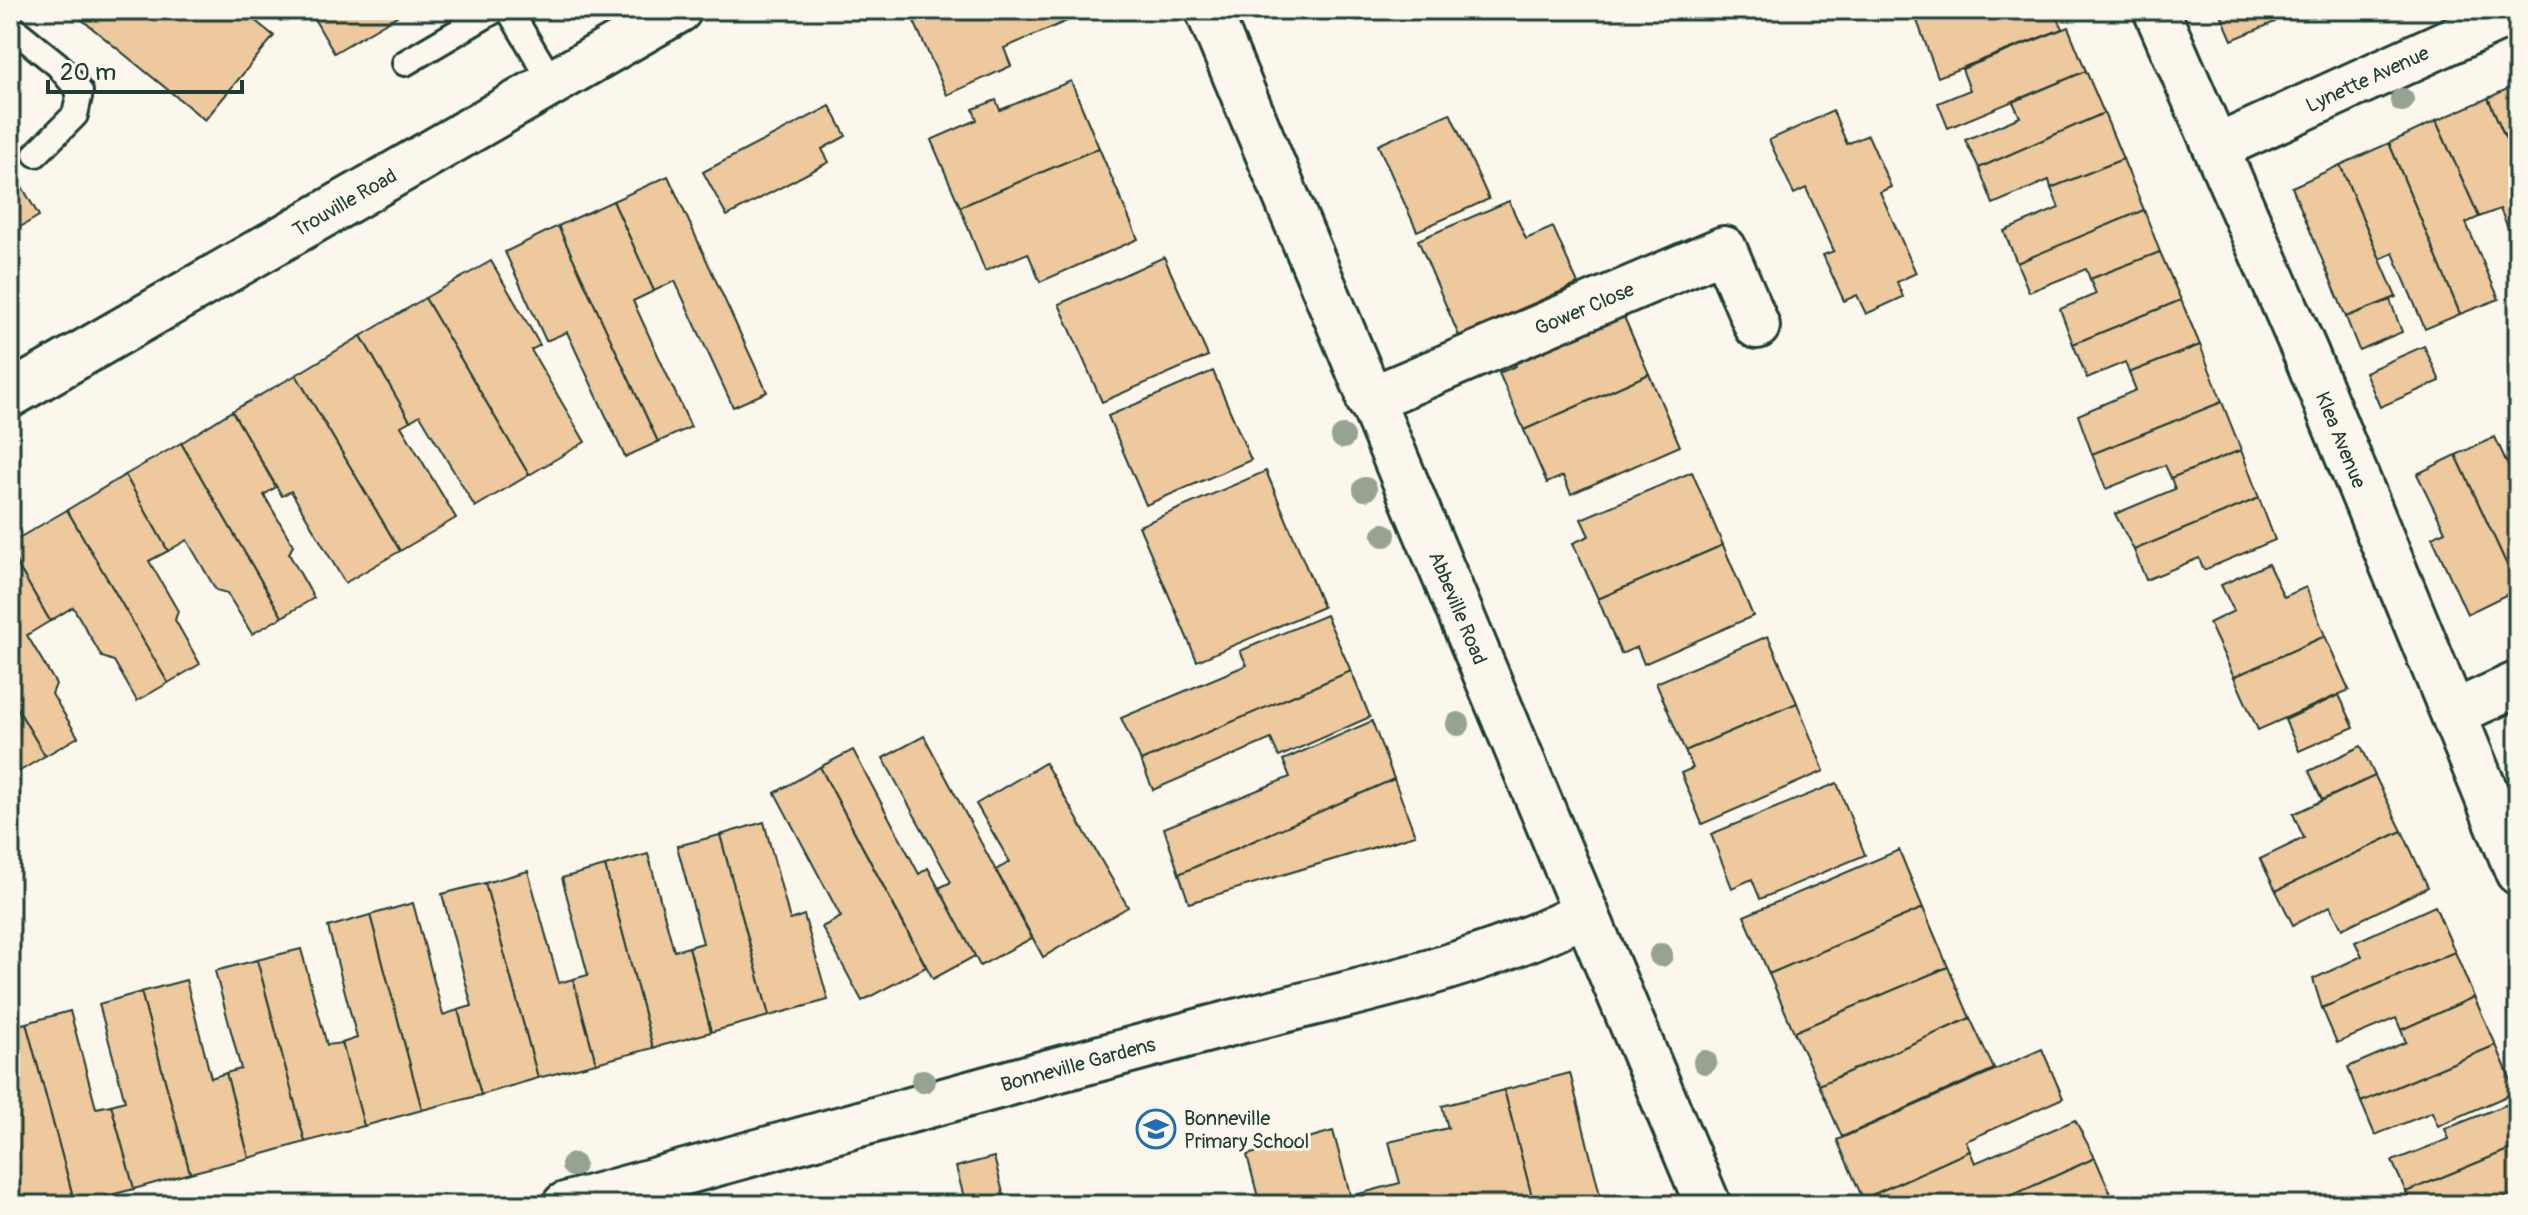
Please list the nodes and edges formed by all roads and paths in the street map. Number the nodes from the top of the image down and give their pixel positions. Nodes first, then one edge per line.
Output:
1 (495, 10) edge
2 (509, 10) edge
3 (679, 10) edge
4 (1208, 10) edge
5 (2156, 10) edge
6 (2518, 10) edge
7 (10, 26) edge
8 (405, 63) dead end
9 (552, 82) junction
10 (2218, 147) junction
11 (36, 154) dead end
12 (1757, 326) dead end
13 (10, 395) edge
14 (1369, 400) junction
15 (2518, 684) edge
16 (2454, 713) junction
17 (2518, 872) edge
18 (1586, 913) junction
19 (565, 1205) edge
20 (1708, 1205) edge

1 - 8 lane
2 - 9 lane
3 - 9 street, Trouville Road
4 - 14 street, Abbeville Road
5 - 10 street, Klea Avenue
6 - 10 street, Lynette Avenue
7 - 11 lane
9 - 13 street, Trouville Road
10 - 16 street, Klea Avenue
12 - 14 street, Gower Close
14 - 18 street, Abbeville Road
15 - 16 street
16 - 17 street, Klea Avenue
18 - 19 street, Bonneville Gardens
18 - 20 street, Abbeville Road

